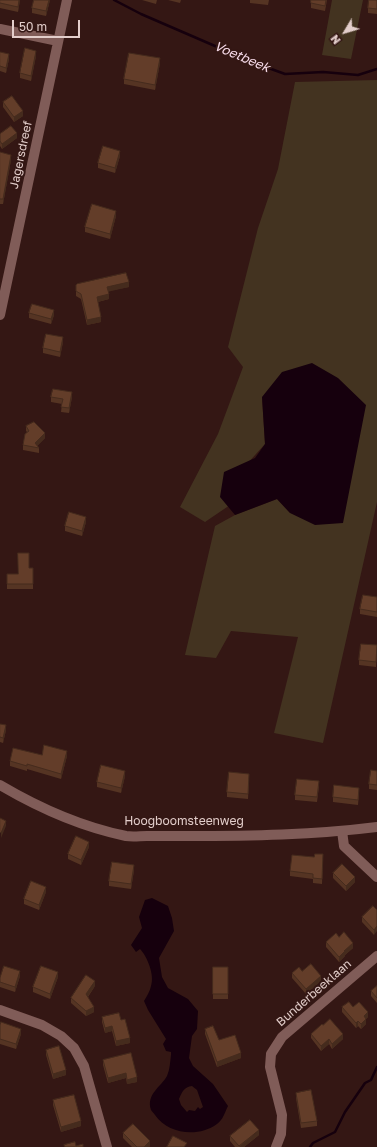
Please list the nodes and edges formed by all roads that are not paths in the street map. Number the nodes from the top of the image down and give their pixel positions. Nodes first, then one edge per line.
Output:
1 (67, 0) edge
2 (0, 29) edge
3 (58, 41) junction
4 (0, 315) edge
5 (0, 785) edge
6 (377, 827) edge
7 (342, 831) junction
8 (377, 877) edge
9 (377, 956) edge
10 (0, 1010) edge
11 (107, 1147) edge
12 (276, 1147) edge

1 - 3 street, Jagersdreef
2 - 3 street
3 - 4 street, Jagersdreef
5 - 7 street, Hoogboomsteenweg
6 - 7 street, Hoogboomsteenweg
7 - 8 street
9 - 12 street, Bunderbeeklaan
10 - 11 street

